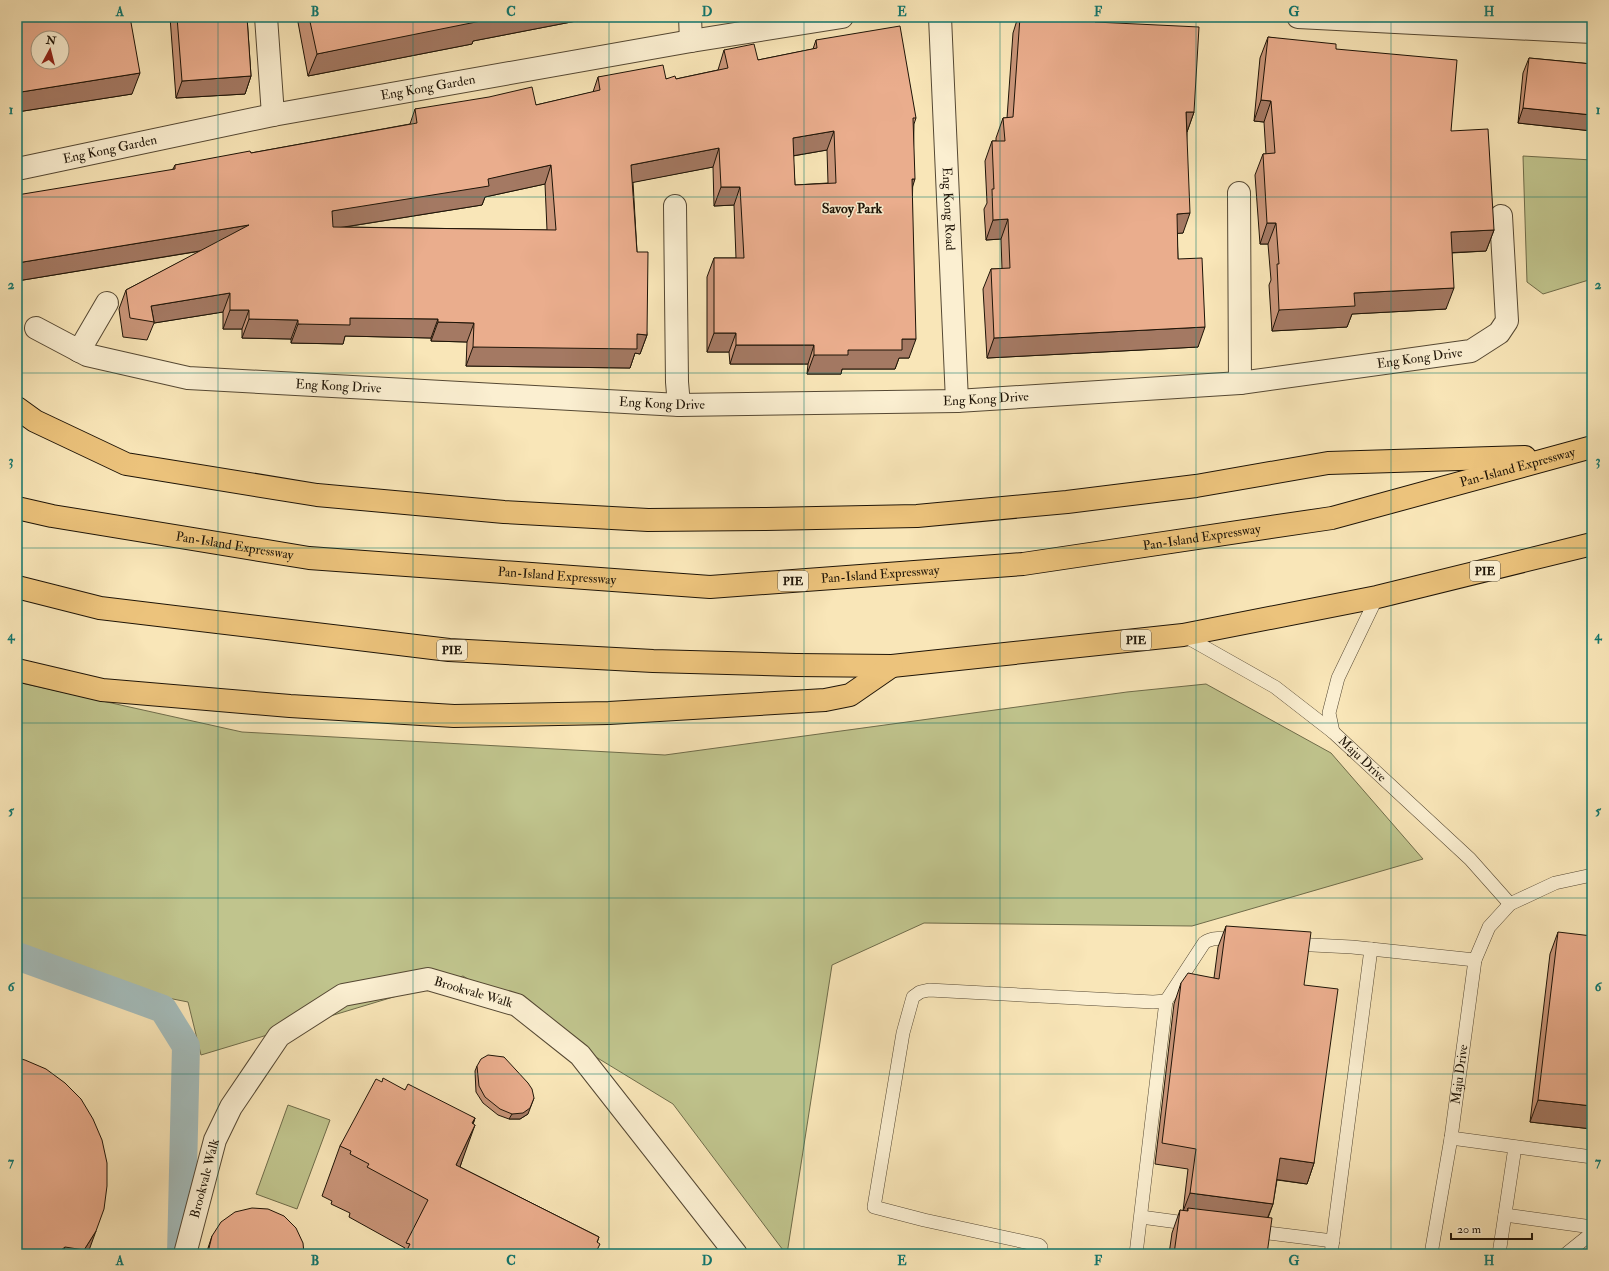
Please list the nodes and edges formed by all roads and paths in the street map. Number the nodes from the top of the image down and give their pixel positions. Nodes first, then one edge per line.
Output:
1 (266, 17) edge
2 (690, 17) edge
3 (842, 17) edge
4 (940, 17) edge
5 (1298, 17) edge
6 (1592, 32) edge
7 (691, 41) junction
8 (273, 116) junction
9 (17, 167) edge
10 (1239, 193) dead end
11 (675, 206) dead end
12 (1501, 216) dead end
13 (107, 303) dead end
14 (36, 328) dead end
15 (83, 353) junction
16 (1240, 383) junction
17 (957, 402) junction
18 (679, 405) junction
19 (17, 408) edge
20 (1592, 447) edge
21 (1562, 455) junction
22 (17, 508) edge
23 (1592, 544) edge
24 (17, 587) edge
25 (1377, 597) junction
26 (1183, 635) junction
27 (892, 666) junction
28 (17, 670) edge
29 (1333, 732) junction
30 (1592, 875) edge
31 (1510, 904) junction
32 (1253, 941) edge
33 (1276, 942) edge
34 (1372, 949) junction
35 (1475, 960) junction
36 (1166, 1001) junction
37 (1452, 1138) junction
38 (1515, 1147) junction
39 (1592, 1157) edge
40 (1505, 1215) junction
41 (1141, 1217) junction
42 (1202, 1225) edge
43 (1592, 1227) edge
44 (1241, 1230) edge
45 (1592, 1233) edge
46 (1333, 1241) junction
47 (185, 1254) edge
48 (736, 1254) edge
49 (1041, 1254) edge
50 (1136, 1254) edge
51 (1331, 1254) edge
52 (1431, 1254) edge
53 (1499, 1254) edge
54 (1566, 1254) edge

1 - 8 street
2 - 7 street
3 - 7 street, Eng Kong Garden
4 - 17 street, Eng Kong Road
5 - 6 street
7 - 8 street, Eng Kong Garden
8 - 9 street, Eng Kong Garden
10 - 16 street
11 - 18 street
12 - 16 street, Eng Kong Drive
13 - 15 street
14 - 15 street, Eng Kong Drive
15 - 18 street, Eng Kong Drive
16 - 17 street, Eng Kong Drive
17 - 18 street, Eng Kong Drive
19 - 21 highway
20 - 21 highway, Pan-Island Expressway / PIE
21 - 22 highway, Pan-Island Expressway / PIE
23 - 25 highway, PIE
24 - 27 highway, PIE
25 - 26 highway, PIE
25 - 29 lane, Maju Drive
26 - 27 highway, PIE
26 - 29 lane, Maju Drive
27 - 28 highway
29 - 31 lane, Maju Drive
30 - 31 lane, Maju Drive
31 - 35 lane, Maju Drive
32 - 36 lane
33 - 34 lane
34 - 35 lane
34 - 46 lane
35 - 37 lane, Maju Drive
36 - 41 lane
36 - 49 lane
37 - 38 lane
37 - 52 lane, Maju Drive
38 - 39 lane
38 - 40 lane
40 - 43 lane
40 - 53 lane
41 - 42 lane
41 - 50 lane
44 - 46 lane
45 - 54 lane
46 - 51 lane
47 - 48 street, Brookvale Walk

